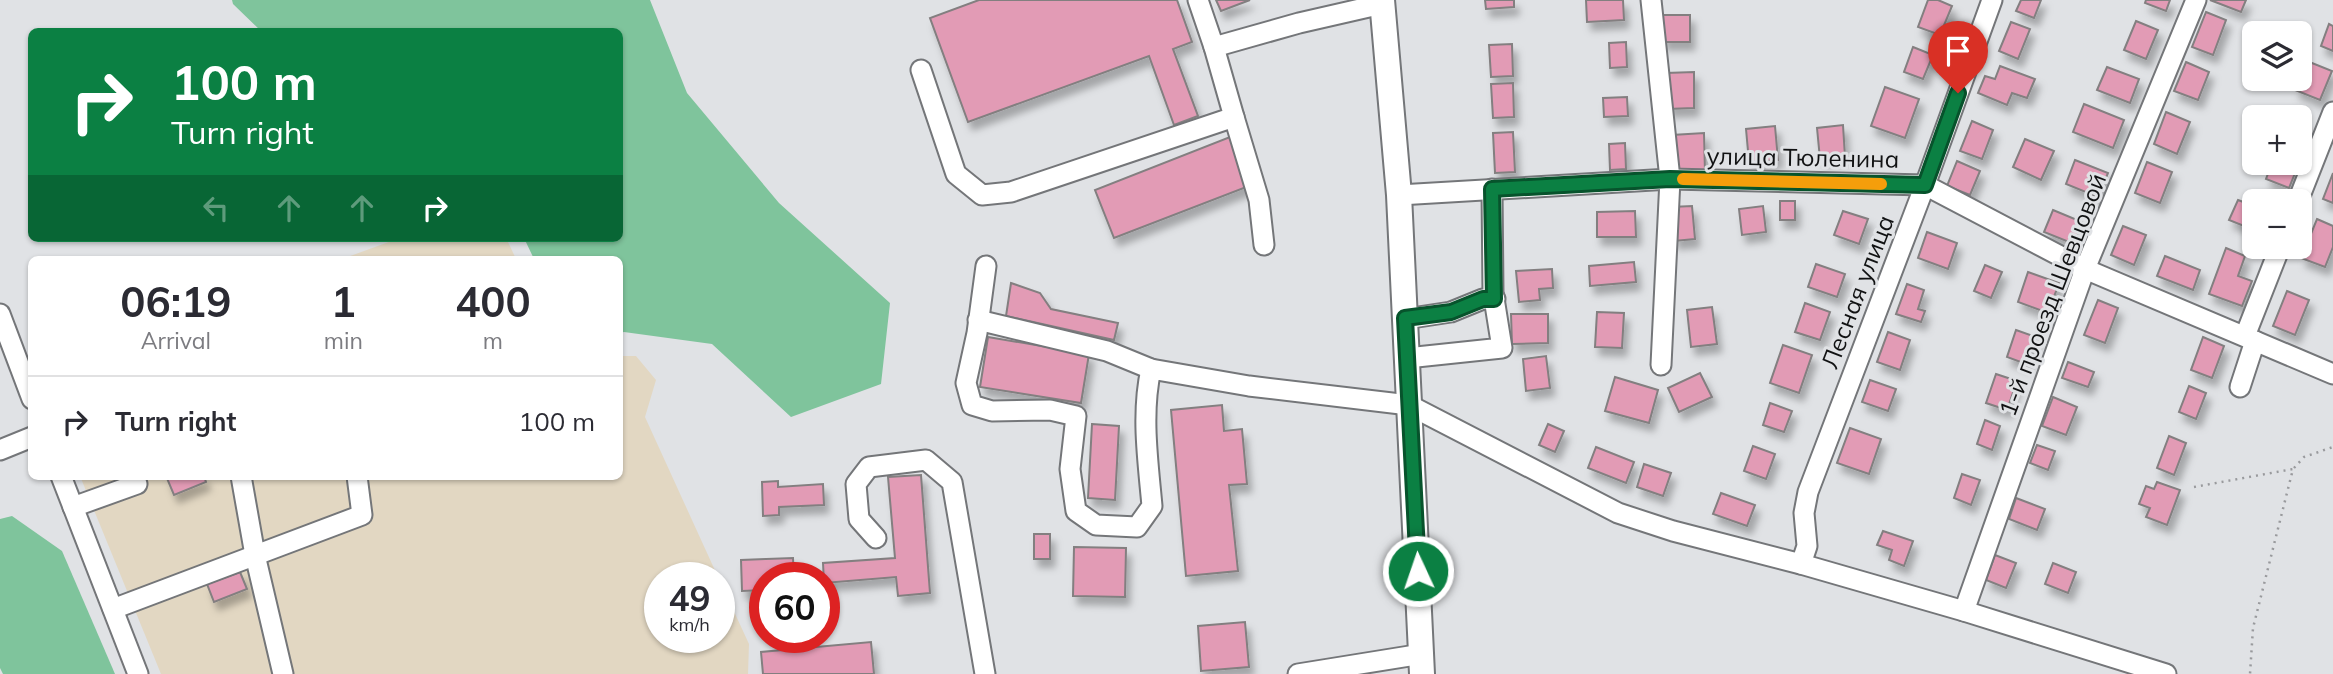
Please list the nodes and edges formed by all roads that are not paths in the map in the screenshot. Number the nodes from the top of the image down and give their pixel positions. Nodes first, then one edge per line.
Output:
1 (1198, 0) edge
2 (1651, 0) edge
3 (1992, 0) edge
4 (2196, 0) edge
5 (1382, 2) edge
6 (1214, 47) junction
7 (921, 70) dead end
8 (2333, 112) edge
9 (1234, 117) junction
10 (1670, 179) junction
11 (1925, 185) junction
12 (1492, 189) junction
13 (2303, 189) edge
14 (1398, 195) junction
15 (1264, 244) dead end
16 (2276, 259) edge
17 (986, 266) dead end
18 (2085, 269) junction
19 (1494, 299) junction
20 (0, 314) edge
21 (1405, 318) junction
22 (978, 320) junction
23 (2250, 339) junction
24 (1407, 358) junction
25 (1661, 365) dead end
26 (1151, 369) junction
27 (2333, 374) edge
28 (2240, 387) dead end
29 (28, 388) edge
30 (1409, 405) junction
31 (28, 439) edge
32 (0, 450) edge
33 (63, 480) edge
34 (241, 480) edge
35 (358, 480) edge
36 (137, 484) dead end
37 (73, 507) junction
38 (876, 538) dead end
39 (255, 555) junction
40 (1801, 564) junction
41 (113, 609) junction
42 (1964, 611) junction
43 (1422, 664) edge
44 (138, 674) edge
45 (284, 674) edge
46 (985, 674) edge
47 (1298, 674) edge
48 (2166, 674) edge

1 - 6 street
2 - 10 street
3 - 11 street, Лесная улица
4 - 18 street, 1-й проезд Шевцовой
5 - 6 street
5 - 14 main road
6 - 9 street
7 - 9 street
8 - 13 street
9 - 15 street
10 - 11 street, улица Тюленина
10 - 12 street, улица Тюленина
10 - 25 street
11 - 18 street, улица Тюленина
11 - 40 street, Лесная улица
12 - 14 street, улица Тюленина
12 - 19 street
14 - 21 main road
16 - 23 street
17 - 22 street
18 - 23 street, улица Тюленина
18 - 42 street, 1-й проезд Шевцовой
19 - 21 street
19 - 24 street
20 - 29 street
21 - 24 main road
22 - 26 street
22 - 26 street
23 - 27 street, улица Тюленина
23 - 28 street
24 - 30 main road
26 - 30 street
30 - 40 street
30 - 43 main road
31 - 32 street
33 - 37 street
34 - 39 street
35 - 39 street
36 - 37 street
37 - 41 street
38 - 46 street
39 - 41 street
39 - 45 street
40 - 42 street
41 - 44 street
42 - 48 street
43 - 47 street

